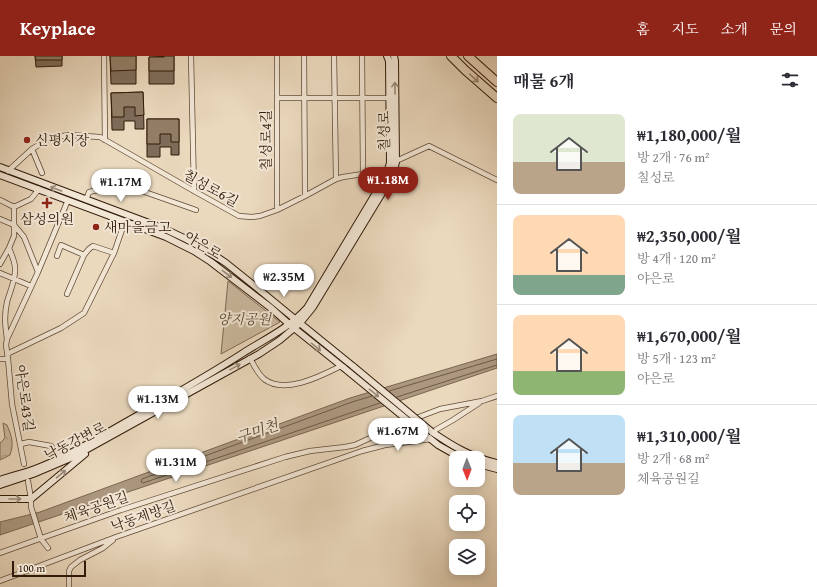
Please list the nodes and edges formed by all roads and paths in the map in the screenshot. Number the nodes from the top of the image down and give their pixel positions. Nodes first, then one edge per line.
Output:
1 (104, 56) edge
2 (191, 56) edge
3 (277, 56) edge
4 (304, 56) edge
5 (334, 56) edge
6 (362, 56) edge
7 (387, 56) edge
8 (394, 56) edge
9 (451, 56) edge
10 (468, 56) edge
11 (497, 82) edge
12 (277, 98) junction
13 (305, 98) junction
14 (335, 98) junction
15 (362, 98) junction
16 (389, 98) junction
17 (497, 98) edge
18 (106, 140) junction
19 (32, 148) junction
20 (393, 162) junction
21 (0, 168) edge
22 (8, 171) junction
23 (42, 173) dead end
24 (363, 174) junction
25 (0, 175) edge
26 (390, 175) junction
27 (336, 179) junction
28 (497, 180) edge
29 (39, 189) junction
30 (194, 191) junction
31 (305, 196) junction
32 (0, 200) edge
33 (68, 200) junction
34 (86, 200) junction
35 (14, 207) junction
36 (196, 210) dead end
37 (277, 210) junction
38 (0, 219) edge
39 (125, 222) junction
40 (14, 225) junction
41 (9, 248) junction
42 (114, 253) junction
43 (84, 255) junction
44 (57, 256) dead end
45 (0, 264) edge
46 (38, 272) junction
47 (0, 273) edge
48 (14, 279) junction
49 (31, 286) junction
50 (67, 294) dead end
51 (298, 322) junction
52 (289, 324) junction
53 (7, 339) junction
54 (8, 357) junction
55 (250, 358) junction
56 (0, 359) edge
57 (342, 367) junction
58 (497, 396) edge
59 (482, 401) junction
60 (432, 432) junction
61 (431, 439) junction
62 (99, 443) junction
63 (362, 443) junction
64 (21, 444) junction
65 (362, 451) junction
66 (449, 452) edge
67 (61, 457) junction
68 (497, 463) edge
69 (24, 464) dead end
70 (485, 466) edge
71 (497, 469) edge
72 (0, 480) edge
73 (28, 482) dead end
74 (0, 485) edge
75 (0, 499) edge
76 (31, 499) junction
77 (116, 537) junction
78 (41, 538) junction
79 (48, 548) dead end
80 (0, 553) edge
81 (0, 581) edge
82 (69, 587) edge

1 - 18 street
2 - 30 street
3 - 12 street
4 - 13 street
5 - 14 street
6 - 15 street, 칠성로
7 - 16 main road, 칠성로
20 -> 8 main road, 칠성로
9 -> 17 highway
10 - 11 highway
12 - 13 street, 칠성로4길
12 - 37 street, 칠성로4길
13 - 14 street, 칠성로4길
13 - 31 street
14 - 15 street, 칠성로4길
14 - 27 street
15 - 16 street, 칠성로4길
15 - 24 street
16 - 20 main road, 칠성로
18 - 19 street, 칠성로6길
18 - 30 street, 칠성로6길
19 - 22 street, 칠성로6길
19 - 23 street
20 - 26 main road, 칠성로
20 - 28 street
21 - 22 main road, 야은로
34 -> 22 main road, 야은로
24 - 26 street, 칠성로6길
24 - 27 street, 칠성로6길
25 - 29 main road, 야은로
26 - 51 main road, 칠성로
27 - 31 street, 칠성로6길
29 - 33 main road, 야은로
29 - 35 street
30 - 37 street, 칠성로6길
31 - 37 street, 칠성로6길
32 - 35 street
33 - 39 main road, 야은로
33 - 46 street
34 - 36 street, 야은로
34 - 51 main road, 야은로
35 - 40 street
38 - 40 street
39 - 42 street
39 -> 52 main road, 야은로
40 - 41 street
40 - 46 street
41 - 45 street
41 - 48 street
42 - 43 street
42 - 54 street
43 - 44 street
43 - 50 street
46 - 49 street
47 - 48 street
48 - 49 street
48 - 53 street
49 - 53 street
51 - 52 main road, 낙동강변로
51 - 55 main road, 낙동강변로
51 - 60 main road, 야은로, bridge
52 -> 57 main road, 야은로
52 - 67 main road, 낙동강변로
53 - 54 street, 야은로43길
54 - 56 street
54 - 64 street, 야은로43길
55 - 57 street
62 -> 55 main road, 낙동강변로
57 -> 61 main road, 야은로, bridge
58 - 59 street
59 - 60 street
59 - 63 street, 체육공원길
60 - 68 main road, 야은로
61 - 65 street, 낙동제방길
61 - 66 main road, 야은로
62 - 74 main road, 낙동강변로
76 -> 62 main road
63 - 65 street
63 - 78 street, 체육공원길
64 - 67 street
64 - 69 street, 야은로43길
65 - 77 street, 낙동제방길
67 - 72 main road, 낙동강변로
70 - 71 main road
73 - 76 street
75 -> 76 main road
76 - 78 street
77 - 81 street, 낙동제방길
77 - 82 street
78 - 79 street
78 - 80 street, 체육공원길

